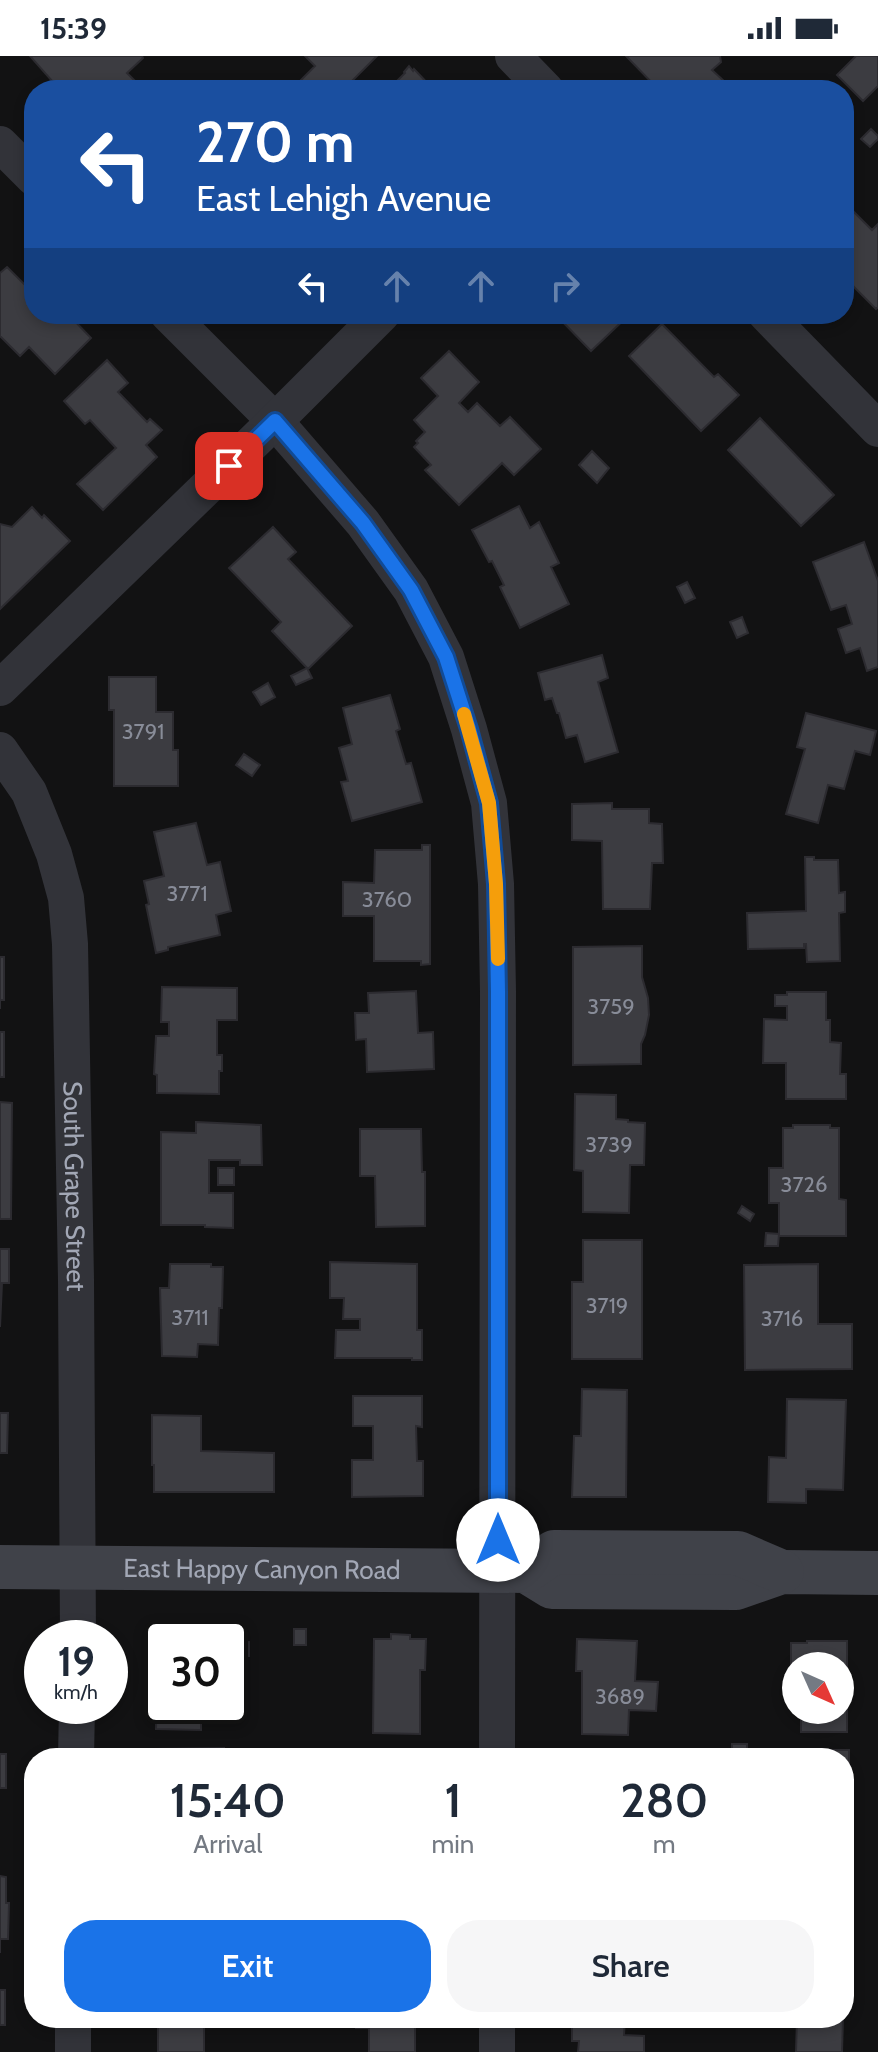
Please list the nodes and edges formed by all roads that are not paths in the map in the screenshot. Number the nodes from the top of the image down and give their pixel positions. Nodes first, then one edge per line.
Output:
1 (513, 56) edge
2 (536, 80) edge
3 (0, 144) edge
4 (24, 168) edge
5 (178, 324) edge
6 (372, 324) edge
7 (776, 324) edge
8 (275, 421) junction
9 (878, 429) edge
10 (0, 688) edge
11 (0, 750) edge
12 (0, 1567) edge
13 (79, 1568) junction
14 (512, 1571) junction
15 (878, 1573) edge
16 (78, 1620) edge
17 (77, 1724) edge
18 (76, 1748) edge
19 (498, 1748) edge
20 (73, 2028) edge
21 (497, 2028) edge
22 (73, 2052) edge
23 (497, 2052) edge

1 - 2 street
3 - 4 street
5 - 8 street
6 - 8 street
7 - 9 street
8 - 10 street
8 - 14 street
11 - 13 street, South Grape Street
12 - 13 street, East Happy Canyon Road
13 - 14 street, East Happy Canyon Road
13 - 16 street, South Grape Street
14 - 15 street, East Happy Canyon Road
14 - 19 street
17 - 18 street
20 - 22 street
21 - 23 street

